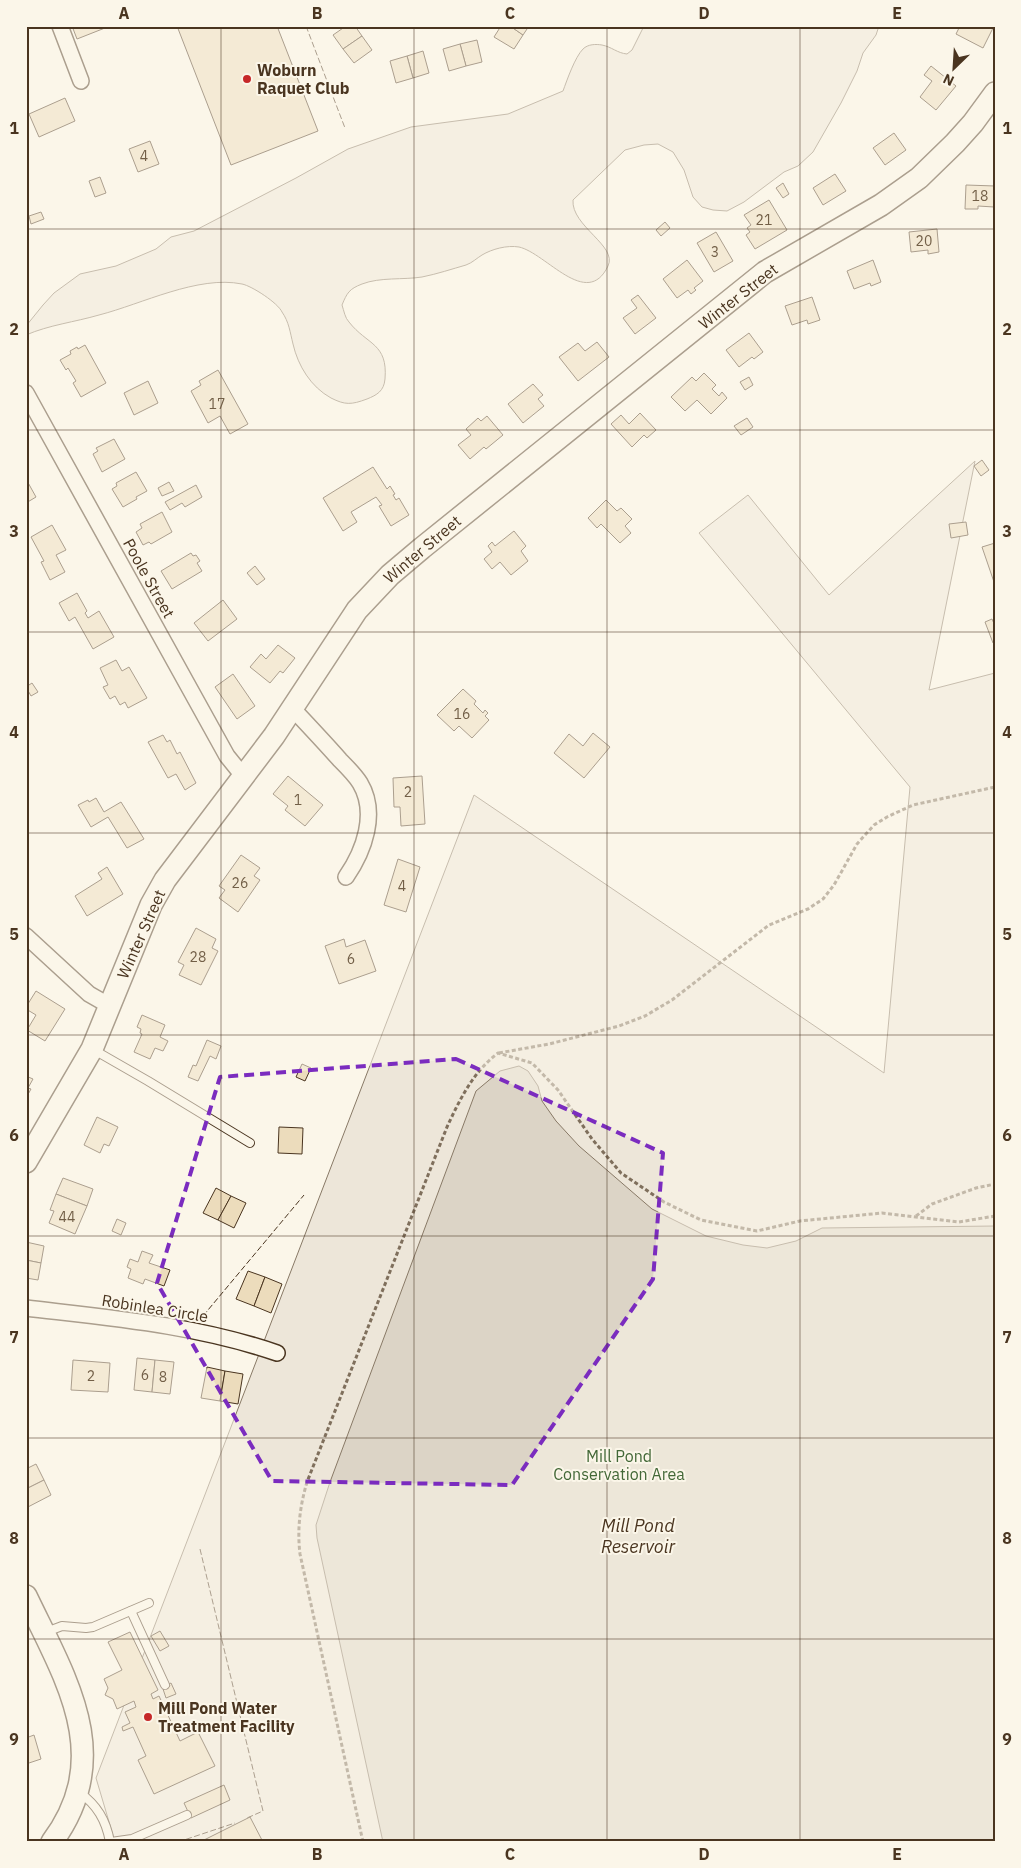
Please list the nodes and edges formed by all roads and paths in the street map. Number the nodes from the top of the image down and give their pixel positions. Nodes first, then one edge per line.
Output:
1 (60, 26) edge
2 (81, 81) dead end
3 (995, 93) edge
4 (26, 393) edge
5 (293, 709) junction
6 (244, 776) junction
7 (995, 786) edge
8 (346, 877) dead end
9 (26, 936) edge
10 (110, 1006) junction
11 (92, 1049) junction
12 (498, 1053) junction
13 (250, 1143) dead end
14 (26, 1162) edge
15 (995, 1184) edge
16 (915, 1216) junction
17 (995, 1216) edge
18 (26, 1308) edge
19 (277, 1353) dead end
20 (26, 1596) edge
21 (149, 1603) dead end
22 (131, 1611) junction
23 (44, 1633) junction
24 (165, 1685) dead end
25 (80, 1784) junction
26 (187, 1815) dead end
27 (52, 1842) edge
28 (110, 1842) edge
29 (363, 1842) edge

1 - 2 street
3 - 5 street, Winter Street
4 - 6 street, Poole Street
5 - 6 street, Winter Street
5 - 8 street
6 - 10 street, Winter Street
7 - 12 path
9 - 10 street
10 - 11 street, Winter Street
11 - 13 lane
11 - 14 street, Winter Street
12 - 16 path
12 - 29 path
15 - 16 path
16 - 17 path
18 - 19 street, Robinlea Circle
20 - 23 street
21 - 22 lane
22 - 23 lane
22 - 24 lane
23 - 25 street
25 - 27 street
25 - 28 lane
26 - 28 lane

